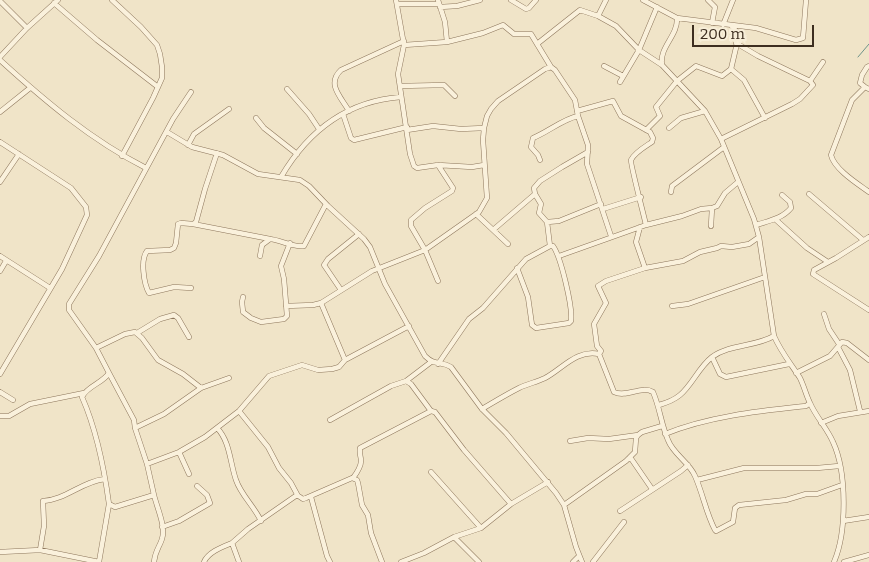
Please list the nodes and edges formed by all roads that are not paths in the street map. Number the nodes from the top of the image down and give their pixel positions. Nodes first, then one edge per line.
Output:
1 (112, 0) edge
2 (480, 0) edge
3 (512, 0) edge
4 (536, 0) edge
5 (606, 0) edge
6 (643, 0) edge
7 (708, 0) edge
8 (733, 0) edge
9 (806, 0) edge
10 (0, 1) edge
11 (56, 1) edge
12 (397, 2) edge
13 (439, 4) edge
14 (657, 8) junction
15 (598, 16) junction
16 (677, 18) junction
17 (712, 23) junction
18 (723, 25) junction
19 (732, 26) junction
20 (27, 28) junction
21 (448, 42) junction
22 (404, 43) junction
23 (736, 43) junction
24 (537, 44) junction
25 (639, 50) junction
26 (0, 59) edge
27 (823, 62) dead end
28 (662, 65) junction
29 (604, 66) dead end
30 (869, 66) edge
31 (551, 67) junction
32 (731, 69) junction
33 (623, 76) junction
34 (810, 80) junction
35 (677, 81) junction
36 (620, 82) dead end
37 (400, 86) junction
38 (158, 87) junction
39 (30, 88) junction
40 (867, 88) edge
41 (287, 89) dead end
42 (190, 92) dead end
43 (455, 96) dead end
44 (401, 97) junction
45 (229, 109) dead end
46 (349, 111) junction
47 (705, 111) junction
48 (0, 112) edge
49 (343, 114) junction
50 (578, 114) junction
51 (256, 118) dead end
52 (765, 118) junction
53 (484, 128) junction
54 (669, 128) dead end
55 (407, 129) junction
56 (319, 130) junction
57 (646, 130) junction
58 (167, 132) junction
59 (721, 139) junction
60 (0, 142) edge
61 (188, 145) junction
62 (724, 147) junction
63 (588, 152) junction
64 (217, 153) junction
65 (19, 154) junction
66 (298, 154) junction
67 (122, 156) junction
68 (540, 160) dead end
69 (484, 165) junction
70 (438, 166) junction
71 (146, 168) junction
72 (281, 177) junction
73 (0, 182) edge
74 (738, 182) junction
75 (671, 192) dead end
76 (869, 192) edge
77 (535, 194) junction
78 (809, 194) dead end
79 (782, 195) dead end
80 (640, 197) junction
81 (326, 204) junction
82 (601, 204) junction
83 (712, 208) junction
84 (603, 209) junction
85 (476, 214) junction
86 (775, 219) junction
87 (547, 222) junction
88 (193, 224) junction
89 (646, 225) junction
90 (756, 225) junction
91 (711, 226) dead end
92 (640, 227) junction
93 (493, 230) junction
94 (359, 234) junction
95 (611, 236) junction
96 (869, 237) edge
97 (759, 238) junction
98 (270, 239) junction
99 (863, 240) junction
100 (290, 243) junction
101 (508, 244) dead end
102 (550, 246) junction
103 (425, 250) junction
104 (0, 256) edge
105 (260, 256) dead end
106 (559, 256) junction
107 (6, 261) junction
108 (828, 262) junction
109 (517, 268) junction
110 (646, 268) junction
111 (379, 269) junction
112 (0, 271) edge
113 (765, 278) junction
114 (438, 281) dead end
115 (50, 288) junction
116 (190, 288) dead end
117 (341, 290) junction
118 (244, 297) dead end
119 (321, 303) junction
120 (286, 306) junction
121 (672, 306) dead end
122 (869, 310) edge
123 (824, 314) dead end
124 (409, 326) junction
125 (137, 333) junction
126 (774, 336) junction
127 (189, 337) dead end
128 (838, 346) junction
129 (96, 348) junction
130 (599, 354) junction
131 (712, 358) junction
132 (345, 360) junction
133 (869, 360) edge
134 (431, 362) junction
135 (438, 364) junction
136 (789, 364) junction
137 (109, 373) junction
138 (796, 373) junction
139 (0, 374) edge
140 (229, 378) dead end
141 (406, 381) junction
142 (201, 388) junction
143 (0, 392) edge
144 (84, 393) junction
145 (13, 400) dead end
146 (810, 403) junction
147 (659, 405) junction
148 (482, 409) junction
149 (239, 411) junction
150 (431, 411) junction
151 (860, 411) junction
152 (869, 411) edge
153 (0, 416) edge
154 (330, 420) dead end
155 (821, 423) junction
156 (662, 426) junction
157 (135, 428) junction
158 (218, 428) junction
159 (665, 434) junction
160 (638, 435) junction
161 (570, 441) dead end
162 (179, 452) junction
163 (630, 457) junction
164 (147, 464) junction
165 (688, 465) junction
166 (839, 466) junction
167 (431, 472) dead end
168 (189, 474) dead end
169 (353, 478) junction
170 (105, 479) junction
171 (697, 480) junction
172 (548, 482) junction
173 (842, 485) junction
174 (197, 486) dead end
175 (652, 489) junction
176 (154, 495) junction
177 (298, 496) junction
178 (310, 497) junction
179 (109, 504) junction
180 (511, 504) junction
181 (564, 505) junction
182 (620, 511) dead end
183 (869, 517) edge
184 (261, 520) junction
185 (843, 521) junction
186 (624, 522) dead end
187 (162, 527) junction
188 (481, 528) junction
189 (454, 537) junction
190 (232, 543) junction
191 (40, 550) junction
192 (0, 552) edge
193 (869, 555) edge
194 (579, 556) junction
195 (86, 560) edge
196 (99, 562) edge
197 (154, 562) edge
198 (204, 562) edge
199 (239, 562) edge
200 (330, 562) edge
201 (382, 562) edge
202 (401, 562) edge
203 (478, 562) edge
204 (573, 562) edge
205 (582, 562) edge
206 (593, 562) edge
207 (834, 562) edge
208 (844, 562) edge

1 - 38 street
2 - 13 street
3 - 4 street
5 - 15 street
6 - 14 street
7 - 17 street
8 - 18 street
9 - 19 street
10 - 20 street
11 - 20 street
11 - 38 street
12 - 13 street
12 - 22 street
13 - 21 street
14 - 16 street
14 - 25 street
15 - 24 street
15 - 25 street
16 - 17 street
16 - 28 street
17 - 18 street
18 - 19 street
19 - 23 street
20 - 26 street
21 - 22 street
21 - 24 street
22 - 37 street
22 - 46 street
23 - 32 street
23 - 34 street
24 - 31 street
25 - 28 street
25 - 33 street
26 - 39 street
27 - 34 street
28 - 35 street
29 - 33 street
30 - 40 street
31 - 50 street
31 - 53 street
32 - 35 street
32 - 52 street
33 - 36 street
34 - 52 street
35 - 47 street
35 - 57 street
37 - 43 street
37 - 44 street
38 - 67 street
39 - 48 street
39 - 67 street
40 - 76 street
41 - 56 street
42 - 58 street
44 - 46 street
44 - 55 street
45 - 61 street
46 - 49 street
47 - 54 street
47 - 59 street
49 - 55 street
49 - 56 street
50 - 57 street
50 - 63 street
50 - 68 street
51 - 66 street
52 - 59 street
53 - 55 street
53 - 69 street
55 - 70 street
56 - 66 street
57 - 80 street
58 - 61 street
58 - 71 street
59 - 62 street
60 - 65 street
61 - 64 street
62 - 74 street
62 - 75 street
63 - 77 street
63 - 82 street
64 - 72 street
64 - 88 street
65 - 73 street
65 - 115 street
66 - 72 street
67 - 71 street
69 - 70 street
69 - 85 street
70 - 103 street
71 - 129 street
72 - 81 street
74 - 83 street
74 - 90 street
77 - 87 street
77 - 93 street
78 - 99 street
79 - 86 street
80 - 84 street
80 - 89 street
81 - 94 street
81 - 100 street
82 - 84 street
82 - 87 street
83 - 89 street
83 - 91 street
84 - 95 street
85 - 93 street
85 - 103 street
86 - 90 street
86 - 108 street
87 - 102 street
88 - 98 street
88 - 116 street
89 - 92 street
90 - 97 street
92 - 95 street
92 - 110 street
93 - 101 street
94 - 111 street
94 - 117 street
95 - 106 street
96 - 99 street
97 - 110 street
97 - 113 street
98 - 100 street
98 - 105 street
99 - 108 street
100 - 120 street
102 - 106 street
102 - 109 street
103 - 111 street
103 - 114 street
104 - 107 street
106 - 109 street
107 - 112 street
107 - 115 street
108 - 122 street
109 - 135 street
110 - 130 street
111 - 117 street
111 - 124 street
113 - 121 street
113 - 126 street
115 - 139 street
117 - 119 street
118 - 120 street
119 - 120 street
119 - 132 street
123 - 128 street
124 - 132 street
124 - 134 street
125 - 127 street
125 - 129 street
125 - 142 street
126 - 131 street
126 - 136 street
128 - 133 street
128 - 138 street
128 - 151 street
129 - 137 street
130 - 147 street
130 - 148 street
131 - 136 street
131 - 147 street
132 - 149 street
134 - 135 street
134 - 141 street
135 - 148 street
136 - 138 street
137 - 144 street
137 - 157 street
138 - 146 street
140 - 142 street
141 - 150 street
141 - 154 street
142 - 157 street
143 - 145 street
144 - 153 street
144 - 170 street
146 - 155 street
146 - 159 street
147 - 156 street
148 - 172 street
149 - 158 street
149 - 177 street
150 - 169 street
150 - 180 street
151 - 152 street
151 - 155 street
155 - 166 street
156 - 159 street
156 - 160 street
157 - 164 street
158 - 162 street
158 - 184 street
159 - 165 street
160 - 161 street
160 - 163 street
162 - 164 street
162 - 168 street
163 - 175 street
163 - 181 street
164 - 176 street
165 - 171 street
165 - 175 street
166 - 171 street
166 - 173 street
167 - 188 street
169 - 178 street
169 - 201 street
170 - 179 street
170 - 191 street
171 - 173 street
172 - 180 street
172 - 181 street
173 - 185 street
174 - 187 street
175 - 182 street
176 - 179 street
176 - 187 street
177 - 178 street
177 - 184 street
178 - 200 street
179 - 196 street
180 - 188 street
181 - 194 street
183 - 185 street
184 - 190 street
185 - 207 street
186 - 206 street
187 - 197 street
188 - 189 street
189 - 202 street
189 - 203 street
190 - 198 street
190 - 199 street
191 - 192 street
191 - 195 street
193 - 208 street
194 - 204 street
194 - 205 street
195 - 196 street

